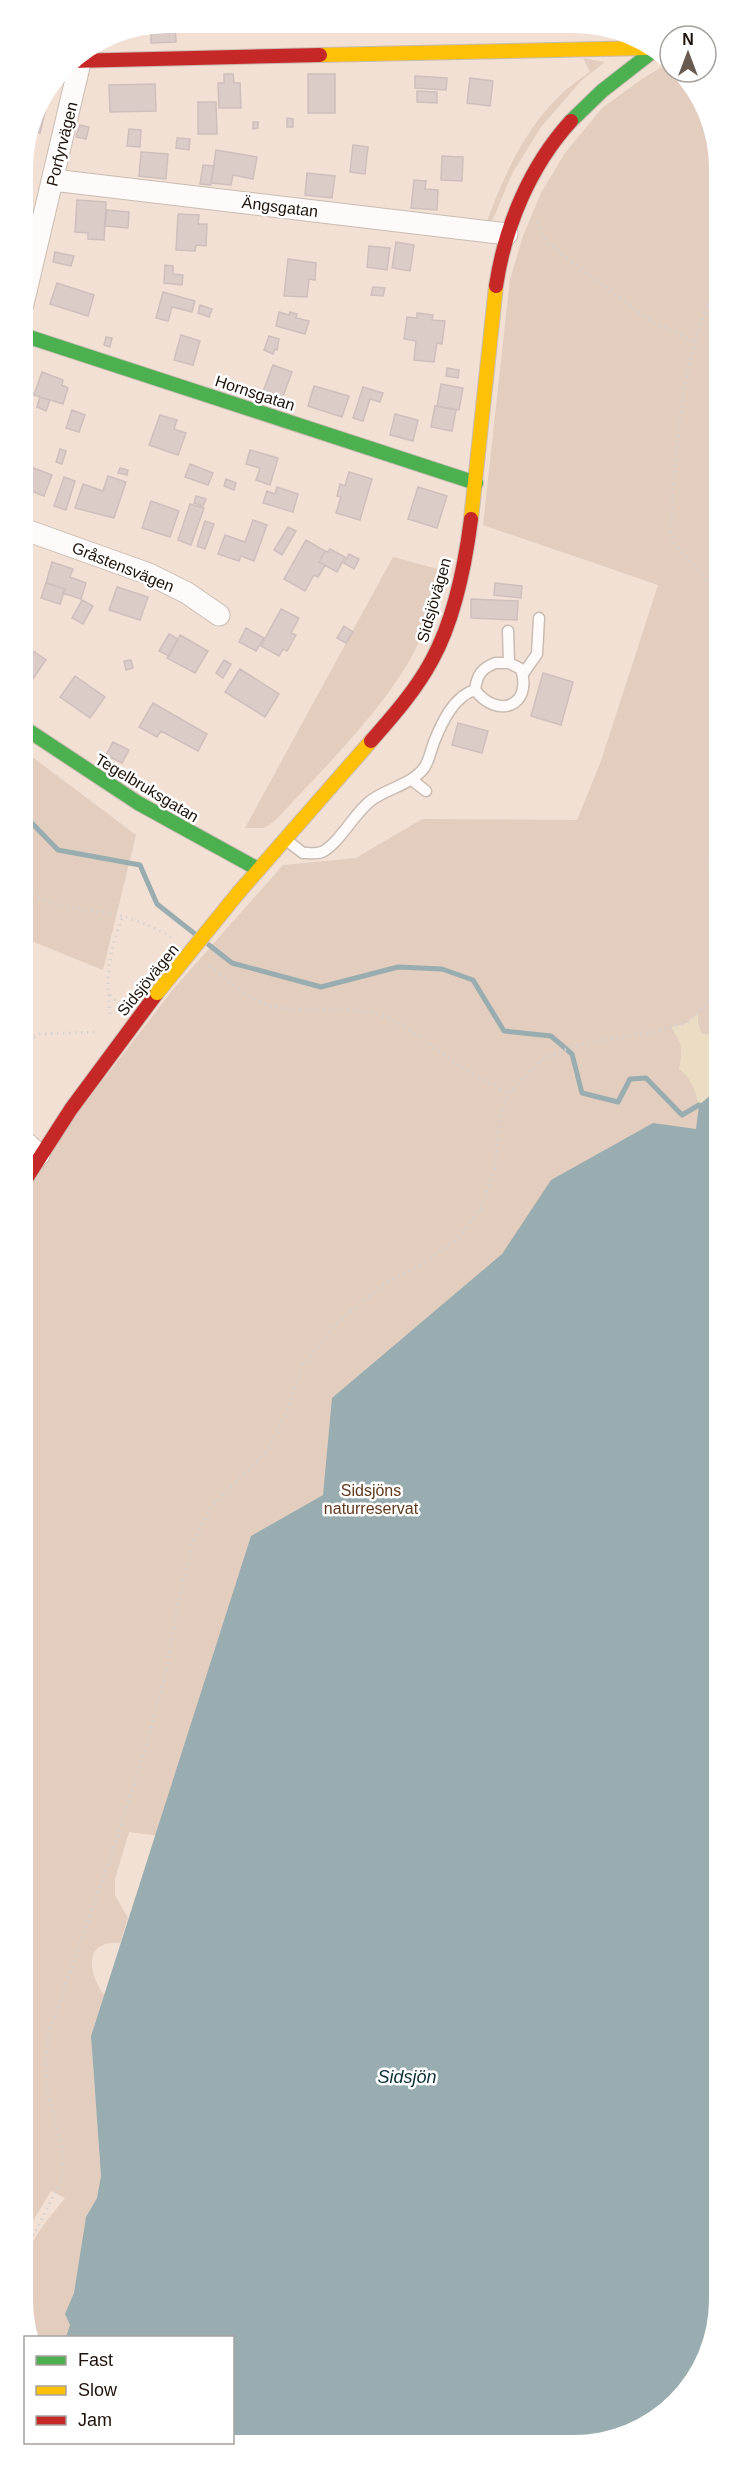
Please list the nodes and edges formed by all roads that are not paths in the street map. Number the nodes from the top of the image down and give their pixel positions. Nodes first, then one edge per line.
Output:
1 (636, 48) edge
2 (648, 55) edge
3 (89, 59) edge
4 (76, 71) edge
5 (53, 180) junction
6 (507, 234) junction
7 (33, 263) edge
8 (33, 338) edge
9 (476, 483) junction
10 (33, 533) edge
11 (219, 615) dead end
12 (539, 618) dead end
13 (508, 631) dead end
14 (509, 663) junction
15 (523, 674) junction
16 (475, 690) junction
17 (33, 734) edge
18 (412, 780) junction
19 (426, 791) dead end
20 (285, 838) junction
21 (258, 869) junction
22 (33, 1147) edge

1 - 3 main road
2 - 6 main road, Sidsjövägen
4 - 5 street, Porfyrvägen
5 - 6 street, Ängsgatan
5 - 7 street, Porfyrvägen
6 - 9 main road, Sidsjövägen
8 - 9 main road, Hornsgatan
9 - 20 main road, Sidsjövägen
10 - 11 street, Gråstensvägen
12 - 15 lane
13 - 14 lane
14 - 15 lane
14 - 16 lane
15 - 16 lane
16 - 18 lane
17 - 21 main road, Tegelbruksgatan
18 - 19 lane
18 - 20 lane
20 - 21 main road, Sidsjövägen
21 - 22 main road, Sidsjövägen, bridge

